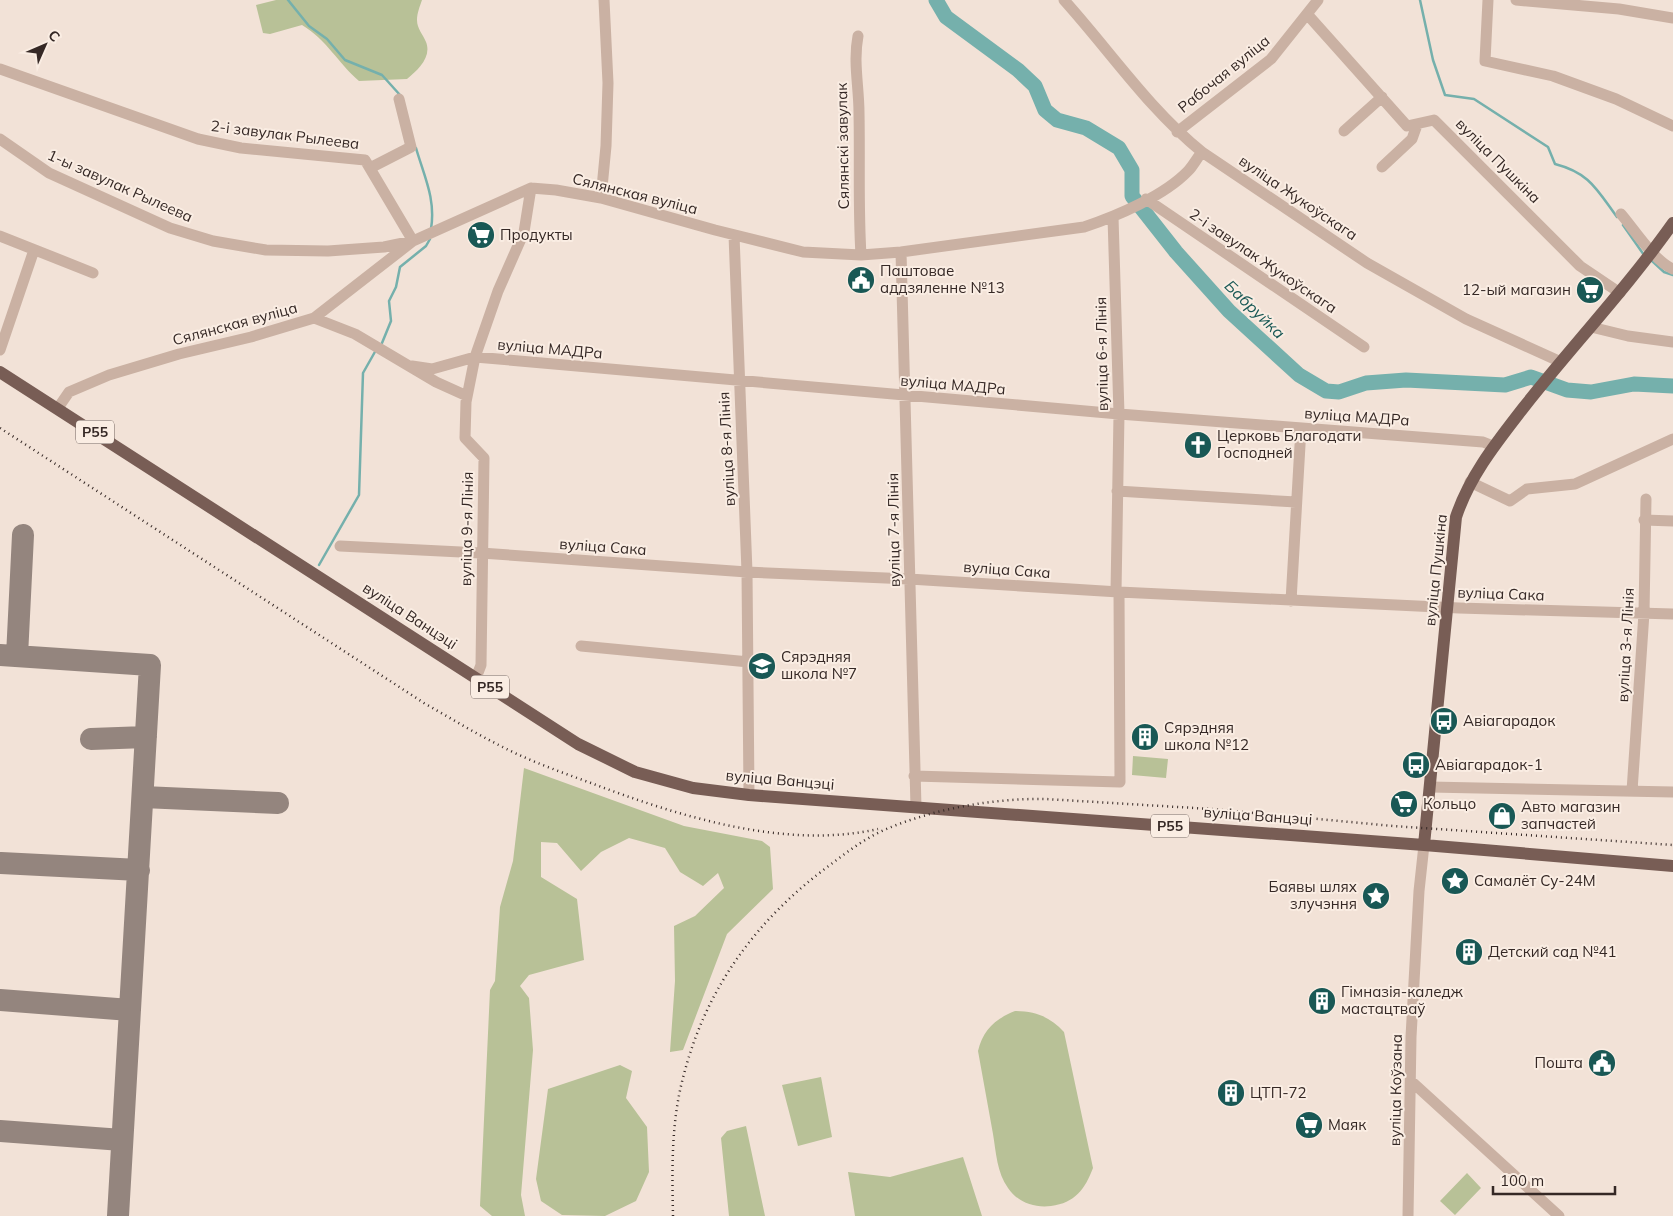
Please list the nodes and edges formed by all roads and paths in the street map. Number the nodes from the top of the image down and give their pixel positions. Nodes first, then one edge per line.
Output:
1 (604, 0) edge
2 (1064, 0) edge
3 (1318, 0) edge
4 (1488, 0) edge
5 (1516, 0) edge
6 (1620, 5) edge
7 (1307, 14) junction
8 (1673, 18) edge
9 (858, 36) dead end
10 (0, 69) edge
11 (1382, 97) junction
12 (399, 99) dead end
13 (1418, 125) junction
14 (1673, 126) edge
15 (1344, 131) dead end
16 (1177, 132) junction
17 (0, 139) edge
18 (1202, 152) junction
19 (1382, 167) dead end
20 (370, 168) junction
21 (531, 188) junction
22 (600, 198) junction
23 (1146, 199) junction
24 (1621, 214) dead end
25 (1113, 217) junction
26 (1673, 223) edge
27 (734, 235) junction
28 (0, 236) edge
29 (413, 241) junction
30 (34, 250) junction
31 (901, 252) junction
32 (861, 255) junction
33 (1649, 256) junction
34 (1673, 269) edge
35 (93, 273) dead end
36 (1620, 293) junction
37 (314, 318) junction
38 (1592, 327) junction
39 (1673, 342) edge
40 (1364, 347) dead end
41 (0, 350) edge
42 (475, 358) junction
43 (1561, 362) junction
44 (412, 366) junction
45 (0, 372) edge
46 (739, 380) junction
47 (467, 396) junction
48 (907, 396) junction
49 (58, 408) junction
50 (1118, 414) junction
51 (1301, 428) junction
52 (1673, 439) edge
53 (1493, 446) junction
54 (1470, 482) junction
55 (1117, 491) junction
56 (1646, 500) dead end
57 (1296, 502) junction
58 (1644, 520) junction
59 (1673, 521) edge
60 (340, 546) dead end
61 (481, 553) junction
62 (748, 572) junction
63 (909, 578) junction
64 (1117, 592) junction
65 (1291, 601) junction
66 (1447, 607) junction
67 (1644, 613) junction
68 (1673, 614) edge
69 (581, 646) dead end
70 (748, 662) junction
71 (476, 678) junction
72 (914, 776) junction
73 (1430, 786) junction
74 (1632, 791) junction
75 (1673, 792) edge
76 (749, 795) junction
77 (916, 807) junction
78 (1424, 845) junction
79 (1673, 866) edge
80 (1411, 1081) junction
81 (1408, 1216) edge
82 (1559, 1216) edge

1 - 22 street
2 - 16 street, вуліца Жукоўскага
3 - 7 street, Рабочая вуліца
4 - 14 street
5 - 6 street
6 - 8 street
7 - 11 street
7 - 16 street, Рабочая вуліца
9 - 32 street, Сялянскі завулак
10 - 20 street, 2-і завулак Рылеева
11 - 13 street
11 - 15 street
12 - 20 street
13 - 19 street
13 - 36 street, вуліца Пушкіна
16 - 18 street, вуліца Жукоўскага
17 - 29 street, 1-ы завулак Рылеева
18 - 23 street, Сялянская вуліца
18 - 43 street, вуліца Жукоўскага
20 - 29 street, 2-і завулак Рылеева
21 - 22 street, Сялянская вуліца
21 - 29 street, Сялянская вуліца
21 - 42 street, вуліца 9-я Лінія
22 - 27 street, Сялянская вуліца
23 - 25 street, Сялянская вуліца
23 - 40 street, 2-і завулак Жукоўскага
24 - 33 street
25 - 31 street, Сялянская вуліца
25 - 50 street, вуліца 6-я Лінія
26 - 33 main road, вуліца Пушкіна
27 - 32 street, Сялянская вуліца
27 - 46 street, вуліца 8-я Лінія
28 - 30 street
29 - 37 street, Сялянская вуліца
30 - 35 street
30 - 41 street
31 - 32 street, Сялянская вуліца
31 - 48 street, вуліца 7-я Лінія
33 - 34 street
33 - 36 main road, вуліца Пушкіна
36 - 38 main road, вуліца Пушкіна
37 - 44 street, вуліца МАДРа
37 - 49 street, Сялянская вуліца
38 - 39 street
38 - 43 main road, вуліца Пушкіна
42 - 44 street, вуліца МАДРа
42 - 46 street, вуліца МАДРа
42 - 47 street, вуліца 9-я Лінія
43 - 53 main road, вуліца Пушкіна
44 - 47 street, вуліца МАДРа
45 - 49 main road, вуліца Ванцэці / Р55
46 - 48 street, вуліца МАДРа
46 - 62 street, вуліца 8-я Лінія
47 - 61 street, вуліца 9-я Лінія
48 - 50 street, вуліца МАДРа
48 - 63 street, вуліца 7-я Лінія
49 - 71 main road, вуліца Ванцэці / Р55
50 - 51 street, вуліца МАДРа
50 - 55 street, вуліца 6-я Лінія
51 - 53 street, вуліца МАДРа
51 - 57 street
52 - 54 street
53 - 54 main road, вуліца Пушкіна
54 - 66 main road, вуліца Пушкіна
55 - 57 street
55 - 64 street, вуліца 6-я Лінія
56 - 58 street, вуліца 3-я Лінія
57 - 65 street
58 - 59 street
58 - 67 street, вуліца 3-я Лінія
60 - 61 street, вуліца Сака
61 - 62 street, вуліца Сака
61 - 71 street, вуліца 9-я Лінія
62 - 63 street, вуліца Сака
62 - 70 street, вуліца 8-я Лінія
63 - 64 street, вуліца Сака
63 - 72 street, вуліца 7-я Лінія
64 - 65 street, вуліца Сака
64 - 72 street, вуліца 6-я Лінія
65 - 66 street, вуліца Сака
66 - 67 street, вуліца Сака
66 - 73 main road, вуліца Пушкіна
67 - 68 street, вуліца Сака
67 - 74 street, вуліца 3-я Лінія
69 - 70 street
70 - 76 street, вуліца 8-я Лінія
71 - 76 main road, вуліца Ванцэці / Р55
72 - 77 street, вуліца 7-я Лінія
73 - 74 street
73 - 78 main road, вуліца Пушкіна
74 - 75 street
76 - 77 main road, вуліца Ванцэці / Р55
77 - 78 main road, вуліца Ванцэці / Р55
78 - 79 main road, вуліца Ванцэці / Р55
78 - 80 street, вуліца Коўзана
80 - 81 street, вуліца Коўзана
80 - 82 street

